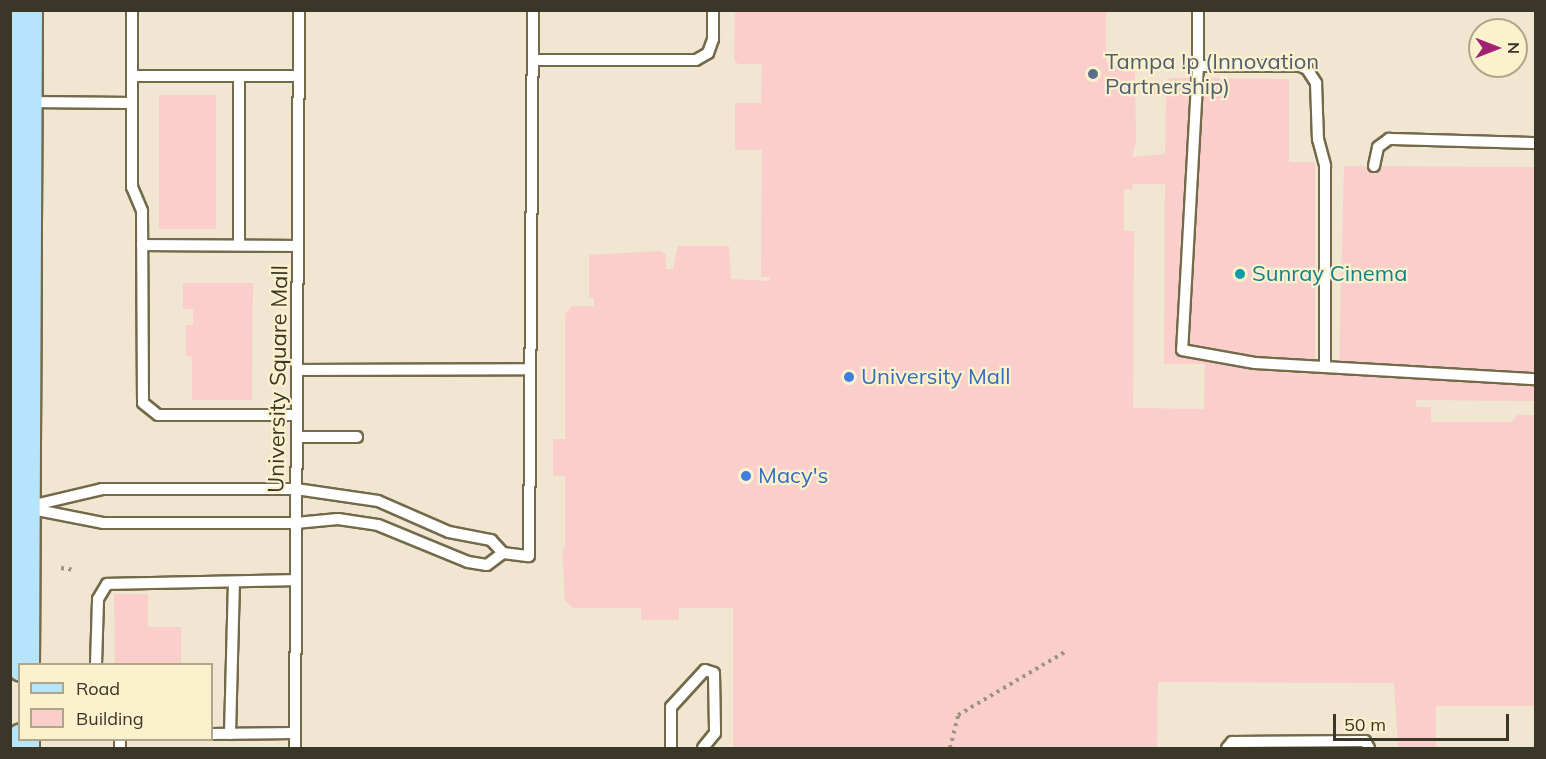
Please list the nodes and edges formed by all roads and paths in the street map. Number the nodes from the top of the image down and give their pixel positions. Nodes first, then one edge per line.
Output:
1 (25, 10) edge
2 (132, 10) edge
3 (299, 10) edge
4 (533, 10) edge
5 (713, 10) edge
6 (1198, 10) edge
7 (534, 60) junction
8 (1198, 66) junction
9 (132, 76) junction
10 (239, 76) junction
11 (299, 76) junction
12 (24, 102) junction
13 (132, 103) junction
14 (1536, 142) edge
15 (1374, 166) dead end
16 (142, 245) junction
17 (239, 245) junction
18 (298, 246) junction
19 (1325, 365) dead end
20 (530, 369) junction
21 (297, 370) junction
22 (1536, 379) edge
23 (297, 414) junction
24 (297, 437) junction
25 (357, 437) dead end
26 (296, 489) junction
27 (23, 508) junction
28 (296, 523) junction
29 (503, 553) junction
30 (62, 568) dead end
31 (75, 570) dead end
32 (296, 580) junction
33 (234, 582) junction
34 (1065, 652) dead end
35 (22, 663) edge
36 (96, 663) edge
37 (295, 733) junction
38 (213, 734) edge
39 (231, 734) junction
40 (295, 748) edge
41 (671, 748) edge
42 (703, 748) edge
43 (950, 748) edge
44 (1227, 748) edge
45 (1369, 748) edge

1 - 12 main road
2 - 9 lane
3 - 11 lane, University Square Mall
4 - 7 lane
5 - 7 lane
6 - 8 lane
7 - 20 lane
8 - 19 lane
8 - 22 lane
9 - 10 lane
9 - 13 lane
10 - 11 lane
10 - 17 lane
11 - 18 lane, University Square Mall
12 - 13 lane
12 - 27 main road
13 - 16 lane
14 - 15 lane
16 - 17 lane
16 - 23 lane
17 - 18 lane
18 - 21 lane, University Square Mall
20 - 21 lane
20 - 29 lane
21 - 23 lane, University Square Mall
23 - 24 lane, University Square Mall
24 - 25 lane
24 - 26 lane, University Square Mall
26 - 27 lane
26 - 28 lane, University Square Mall
26 - 29 lane
27 - 28 lane
27 - 35 main road
28 - 29 lane
28 - 32 lane, University Square Mall
30 - 31 path
32 - 33 lane
32 - 37 lane, University Square Mall
33 - 36 lane
33 - 39 lane
34 - 43 path
37 - 39 lane
37 - 40 lane, University Square Mall
38 - 39 lane
41 - 42 lane
44 - 45 lane

